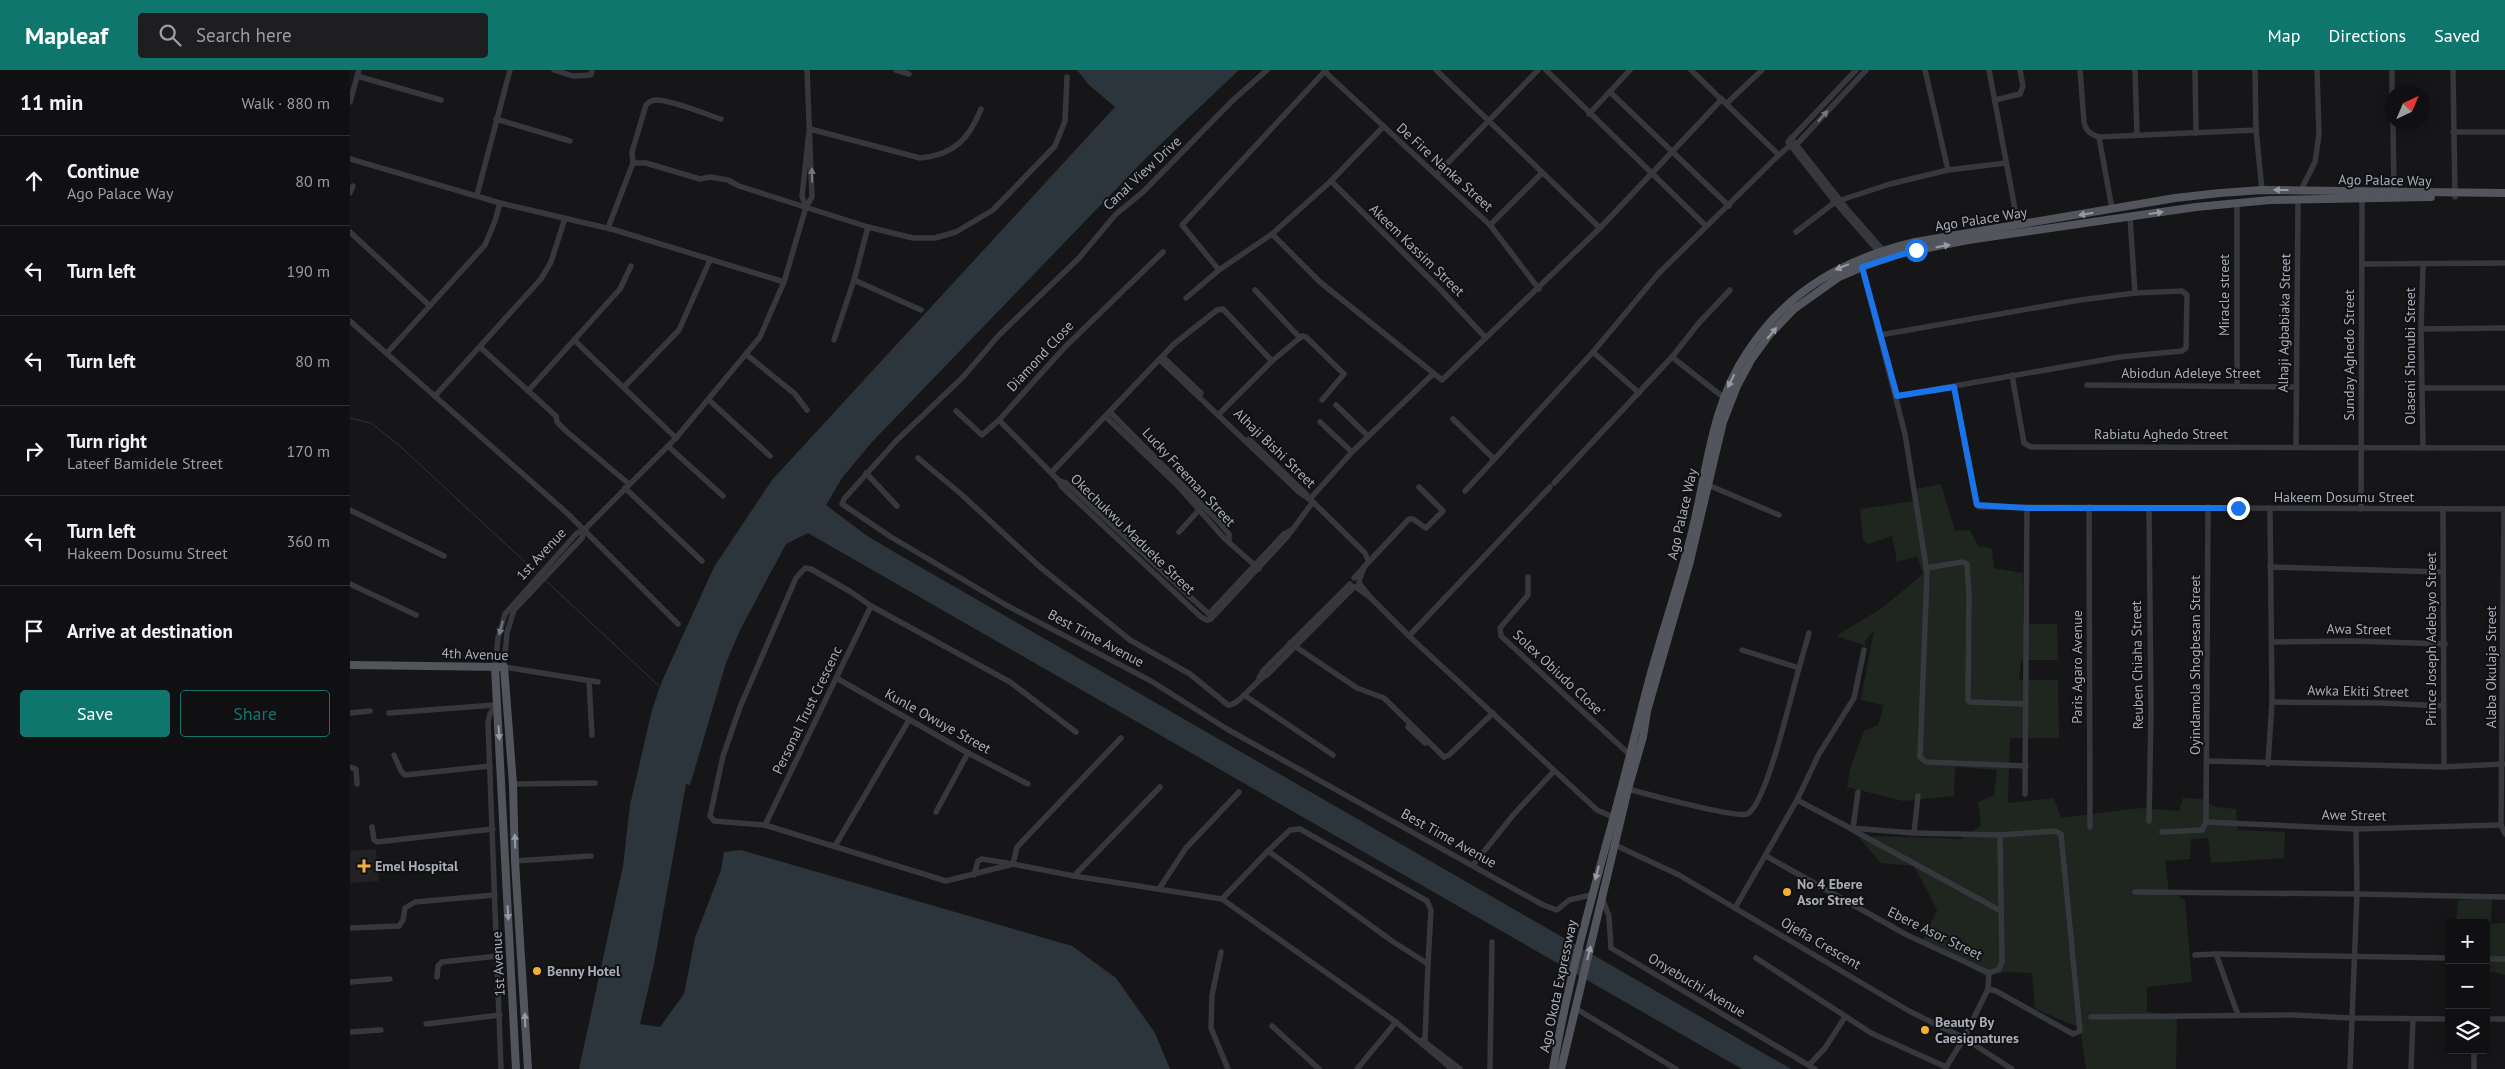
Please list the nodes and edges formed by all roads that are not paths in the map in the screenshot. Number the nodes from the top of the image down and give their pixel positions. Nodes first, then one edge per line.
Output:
1 (510, 70) edge
2 (554, 70) edge
3 (592, 70) edge
4 (807, 70) edge
5 (896, 70) edge
6 (1267, 70) edge
7 (1436, 70) edge
8 (1538, 70) edge
9 (1546, 70) edge
10 (1630, 70) edge
11 (1691, 70) edge
12 (1762, 70) edge
13 (1856, 70) edge
14 (1866, 70) edge
15 (1925, 70) edge
16 (1989, 70) edge
17 (2020, 70) edge
18 (2080, 70) edge
19 (2135, 70) edge
20 (2196, 70) edge
21 (2255, 70) edge
22 (2317, 70) edge
23 (2392, 70) edge
24 (2453, 70) edge
25 (1325, 71) edge
26 (358, 73) edge
27 (909, 74) dead end
28 (1067, 77) dead end
29 (2392, 85) edge
30 (1610, 92) junction
31 (441, 100) dead end
32 (1995, 100) junction
33 (1724, 101) junction
34 (350, 102) edge
35 (981, 109) dead end
36 (1590, 114) junction
37 (496, 119) junction
38 (722, 119) dead end
39 (1489, 121) junction
40 (1383, 127) junction
41 (810, 128) junction
42 (2256, 130) junction
43 (2393, 130) edge
44 (2453, 132) junction
45 (2505, 132) edge
46 (2196, 133) junction
47 (2137, 134) junction
48 (2099, 137) junction
49 (570, 141) dead end
50 (1791, 144) junction
51 (1671, 153) junction
52 (1779, 155) junction
53 (350, 159) edge
54 (633, 163) junction
55 (2006, 163) junction
56 (1948, 170) junction
57 (1542, 173) junction
58 (1652, 173) junction
59 (1436, 175) junction
60 (1331, 182) junction
61 (353, 186) dead end
62 (2262, 190) junction
63 (2302, 190) junction
64 (2394, 192) junction
65 (350, 193) edge
66 (2505, 193) edge
67 (2455, 195) junction
68 (477, 196) junction
69 (2190, 196) junction
70 (2179, 198) junction
71 (2505, 198) edge
72 (2298, 200) junction
73 (2362, 200) junction
74 (1838, 201) junction
75 (500, 202) junction
76 (2237, 203) junction
77 (1728, 206) junction
78 (806, 207) junction
79 (2112, 209) junction
80 (2188, 209) junction
81 (2178, 210) junction
82 (2130, 217) junction
83 (565, 218) junction
84 (1490, 225) junction
85 (1706, 226) junction
86 (2018, 226) junction
87 (868, 227) junction
88 (608, 228) junction
89 (1600, 228) junction
90 (350, 232) edge
91 (1796, 232) dead end
92 (1272, 234) junction
93 (1881, 250) junction
94 (1163, 252) dead end
95 (710, 260) junction
96 (2505, 263) edge
97 (2364, 264) junction
98 (2423, 264) junction
99 (630, 266) dead end
100 (1862, 267) junction
101 (1220, 270) junction
102 (854, 280) junction
103 (784, 282) junction
104 (1539, 289) junction
105 (1255, 290) dead end
106 (1730, 290) dead end
107 (2135, 293) junction
108 (1037, 297) joint
109 (1186, 298) dead end
110 (430, 306) junction
111 (921, 310) dead end
112 (350, 321) edge
113 (2505, 328) edge
114 (2421, 329) junction
115 (1880, 335) junction
116 (1485, 337) junction
117 (1300, 338) junction
118 (574, 340) junction
119 (834, 340) dead end
120 (480, 347) junction
121 (1593, 352) junction
122 (387, 354) junction
123 (747, 355) junction
124 (1672, 356) junction
125 (1162, 358) junction
126 (1272, 361) junction
127 (1432, 375) junction
128 (2012, 375) junction
129 (2087, 385) dead end
130 (2237, 386) junction
131 (624, 387) junction
132 (1954, 387) junction
133 (2295, 387) junction
134 (2422, 388) junction
135 (2505, 388) edge
136 (528, 391) junction
137 (1639, 393) junction
138 (435, 396) junction
139 (1897, 396) junction
140 (1723, 397) junction
141 (709, 400) junction
142 (1322, 400) dead end
143 (1336, 406) dead end
144 (807, 410) dead end
145 (956, 410) dead end
146 (1108, 414) junction
147 (1220, 414) junction
148 (1453, 419) dead end
149 (999, 420) junction
150 (1320, 422) dead end
151 (1368, 436) junction
152 (676, 438) junction
153 (668, 447) junction
154 (2296, 447) junction
155 (2423, 448) junction
156 (2505, 448) edge
157 (2361, 449) junction
158 (1352, 452) junction
159 (770, 456) dead end
160 (918, 458) dead end
161 (1494, 459) junction
162 (866, 473) junction
163 (1051, 473) junction
164 (1708, 485) junction
165 (627, 486) junction
166 (1419, 487) dead end
167 (1465, 491) dead end
168 (724, 496) dead end
169 (1311, 500) junction
170 (897, 506) dead end
171 (2208, 507) junction
172 (2027, 508) junction
173 (2088, 508) junction
174 (2149, 508) junction
175 (2270, 509) junction
176 (2361, 509) junction
177 (2504, 509) edge
178 (350, 510) edge
179 (1199, 510) junction
180 (2443, 510) junction
181 (1778, 516) dead end
182 (584, 530) junction
183 (1179, 532) dead end
184 (1229, 542) junction
185 (444, 556) dead end
186 (1368, 560) junction
187 (702, 561) dead end
188 (2270, 567) junction
189 (1257, 568) junction
190 (1926, 568) junction
191 (2504, 571) edge
192 (2443, 572) junction
193 (1528, 577) dead end
194 (1355, 583) junction
195 (350, 584) edge
196 (522, 596) junction
197 (871, 606) junction
198 (416, 614) dead end
199 (678, 624) dead end
200 (1809, 633) dead end
201 (1409, 636) junction
202 (2272, 642) junction
203 (2445, 644) junction
204 (1292, 645) junction
205 (1742, 650) dead end
206 (1864, 650) dead end
207 (350, 665) edge
208 (495, 667) junction
209 (504, 667) junction
210 (1799, 668) junction
211 (838, 679) junction
212 (589, 681) junction
213 (598, 682) dead end
214 (1244, 695) junction
215 (2272, 702) junction
216 (495, 704) junction
217 (2026, 704) junction
218 (2443, 706) junction
219 (370, 711) dead end
220 (350, 713) edge
221 (389, 713) dead end
222 (1493, 713) junction
223 (909, 720) junction
224 (1076, 732) dead end
225 (592, 735) dead end
226 (1121, 738) dead end
227 (968, 753) junction
228 (1333, 755) dead end
229 (1630, 755) junction
230 (394, 756) dead end
231 (2208, 761) junction
232 (2268, 764) junction
233 (2503, 764) junction
234 (490, 766) junction
235 (2026, 766) junction
236 (350, 767) edge
237 (2444, 767) junction
238 (1554, 771) junction
239 (594, 783) dead end
240 (357, 784) dead end
241 (513, 784) junction
242 (1028, 784) dead end
243 (1160, 787) dead end
244 (1628, 789) junction
245 (1239, 792) dead end
246 (1858, 792) dead end
247 (2025, 794) dead end
248 (1918, 796) dead end
249 (1797, 800) junction
250 (936, 812) dead end
251 (1613, 816) junction
252 (2149, 821) dead end
253 (2206, 822) junction
254 (765, 825) junction
255 (2501, 825) junction
256 (372, 827) dead end
257 (2090, 827) dead end
258 (1851, 828) junction
259 (492, 829) junction
260 (2356, 829) junction
261 (2162, 832) dead end
262 (1914, 833) junction
263 (2505, 834) edge
264 (2000, 835) junction
265 (1615, 845) junction
266 (835, 846) junction
267 (1268, 851) junction
268 (592, 856) dead end
269 (1766, 856) junction
270 (515, 861) junction
271 (1013, 864) junction
272 (1473, 864) junction
273 (974, 875) junction
274 (1074, 876) junction
275 (1160, 889) junction
276 (507, 891) junction
277 (2135, 892) dead end
278 (495, 894) junction
279 (2356, 894) junction
280 (1591, 895) junction
281 (2505, 897) edge
282 (1602, 898) junction
283 (1222, 899) junction
284 (1588, 908) joint
285 (1735, 908) junction
286 (2001, 911) junction
287 (1599, 912) joint
288 (350, 928) edge
289 (1492, 942) dead end
290 (1220, 952) dead end
291 (2216, 954) junction
292 (498, 956) junction
293 (2195, 956) dead end
294 (2355, 957) junction
295 (1756, 958) dead end
296 (2445, 958) edge
297 (2490, 958) edge
298 (2505, 958) edge
299 (1428, 964) junction
300 (1989, 973) junction
301 (438, 977) dead end
302 (390, 979) dead end
303 (350, 982) edge
304 (1988, 989) junction
305 (1575, 1008) junction
306 (500, 1015) junction
307 (2238, 1015) junction
308 (1845, 1017) junction
309 (2091, 1017) dead end
310 (2351, 1018) junction
311 (2413, 1019) junction
312 (2445, 1019) edge
313 (2490, 1019) edge
314 (2505, 1019) edge
315 (1396, 1022) junction
316 (1566, 1023) junction
317 (426, 1024) dead end
318 (1272, 1026) dead end
319 (381, 1030) dead end
320 (350, 1032) edge
321 (1964, 1038) junction
322 (1422, 1041) junction
323 (2474, 1054) edge
324 (1809, 1065) junction
325 (1946, 1068) edge
326 (501, 1069) edge
327 (516, 1069) edge
328 (528, 1069) edge
329 (1228, 1069) edge
330 (1319, 1069) edge
331 (1357, 1069) edge
332 (1452, 1069) edge
333 (1460, 1069) edge
334 (1490, 1069) edge
335 (1553, 1069) edge
336 (1561, 1069) edge
337 (1676, 1069) edge
338 (1816, 1069) edge
339 (2012, 1069) edge
340 (2350, 1069) edge
341 (2411, 1069) edge
342 (2474, 1069) edge

1 - 37 street
2 - 3 street
4 - 41 street
5 - 27 street
6 - 108 street, Canal View Drive
7 - 39 street
8 - 39 street
9 - 36 street
10 - 30 street
11 - 33 street
12 - 33 street
13 - 50 street
50 -> 14 street
15 - 56 street
16 - 32 street
17 - 32 street
18 - 48 street
19 - 47 street
20 - 46 street
21 - 42 street
22 - 63 street
23 - 29 street
24 - 44 street
25 - 40 street, De Fire Nanka Street
25 - 101 street
26 - 31 street
26 - 34 street
28 - 87 street
30 - 36 street
30 - 51 street
32 - 55 street
33 - 51 street
33 - 52 street
35 - 41 street
36 - 58 street
37 - 49 street
37 - 68 street
38 - 54 street
39 - 57 street
39 - 59 street
40 - 59 street, De Fire Nanka Street
40 - 60 street
41 - 78 street
78 -> 41 street, 1st Avenue
42 - 46 street
42 - 62 street
43 - 64 street
44 - 45 street
44 - 67 street
46 - 47 street
47 - 48 street
48 - 79 street
50 - 52 street
50 - 74 street
51 - 58 street
51 - 77 street
52 - 77 street
53 - 68 street
54 - 78 street
54 - 88 street
55 - 56 street
55 - 86 street
56 - 74 street
57 - 84 street
57 - 89 street
58 - 85 street
58 - 89 street
59 - 84 street, De Fire Nanka Street
60 - 92 street
60 - 116 street, Akeem Kassim Street
61 - 65 street
63 -> 62 main road, Ago Palace Way
62 - 69 main road, Ago Palace Way
63 - 64 main road, Ago Palace Way
64 - 67 main road, Ago Palace Way
66 - 67 main road, Ago Palace Way
67 - 71 main road, Ago Palace Way
67 - 73 main road, Ago Palace Way
68 - 75 street
69 - 70 main road, Ago Palace Way
69 - 80 main road
70 - 79 main road, Ago Palace Way
70 - 81 main road
72 - 73 main road, Ago Palace Way
72 - 76 main road, Ago Palace Way
72 - 133 street, Alhaji Agbabiaka Street
73 - 97 street, Sunday Aghedo Street
74 - 91 street
74 - 93 street
75 - 83 street
75 - 110 street
76 - 80 main road, Ago Palace Way
76 - 130 street, Miracle street
77 - 85 street
78 - 87 street
78 - 103 street, 1st Avenue
79 -> 86 main road, Ago Palace Way
80 - 81 main road, Ago Palace Way
82 -> 81 main road, Ago Palace Way
100 -> 82 main road, Ago Palace Way
82 - 107 street
83 - 88 street
83 - 120 street
84 - 104 street, De Fire Nanka Street
85 - 121 street
86 - 93 main road, Ago Palace Way
87 - 102 street
88 - 95 street
89 - 104 street
90 - 110 street
92 - 101 street
92 - 127 street
93 -> 140 main road, Ago Palace Way
94 - 149 street, Diamond Close
95 - 103 street
95 - 131 street
96 - 98 street
97 - 98 street
97 - 157 street, Sunday Aghedo Street
98 - 114 street, Olaseni Shonubi Street
99 - 118 street
100 - 115 street
164 -> 100 main road, Ago Palace Way
101 - 109 street
102 - 111 street
102 - 119 street
103 - 123 street, 1st Avenue
104 - 116 street
105 - 117 street
106 - 124 street
107 - 115 street
107 - 128 street
108 - 162 street, Best Time Avenue
110 - 122 street
112 - 122 street
113 - 114 street
114 - 134 street, Olaseni Shonubi Street
115 - 139 street
116 - 127 street
117 - 126 street
117 - 142 street
118 - 131 street
118 - 136 street
120 - 136 street
120 - 138 street
121 - 137 street
121 - 161 street
122 - 138 street
123 - 141 street, 1st Avenue
123 - 144 street
124 - 137 street
124 - 140 street
125 - 126 street
125 - 146 street
125 - 147 street, Alhaji Bishi Street
126 - 147 street
127 - 151 street
128 - 132 street
128 - 154 street, Rabiatu Aghedo Street
129 - 130 street, Abiodun Adeleye Street
130 - 133 street, Abiodun Adeleye Street
131 - 152 street
132 - 139 street
132 - 172 street, Hakeem Dosumu Street
133 - 154 street, Alhaji Agbabiaka Street
134 - 135 street
134 - 155 street, Olaseni Shonubi Street
136 - 165 street
137 - 201 street
138 - 182 street
139 - 190 street
140 - 229 main road, Ago Palace Way
141 - 152 street, 1st Avenue
141 - 159 street
143 - 151 street
145 - 149 street, Diamond Close
146 - 163 street
146 - 179 street, Lucky Freeman Street
146 - 184 street, Lucky Freeman Street
147 - 169 street, Alhaji Bishi Street
148 - 161 street
149 - 163 street
150 - 158 street
151 - 158 street
152 - 153 street, 1st Avenue
153 - 165 street, 1st Avenue
153 - 168 street
154 - 157 street, Rabiatu Aghedo Street
155 - 156 street, Rabiatu Aghedo Street
155 - 157 street, Rabiatu Aghedo Street
157 - 176 street, Sunday Aghedo Street
158 - 169 street
160 - 214 street
161 - 167 street
162 - 170 street
162 - 272 street, Best Time Avenue
163 - 189 street, Okechukwu Madueke Street
164 - 181 street
164 - 244 main road, Ago Palace Way
165 - 182 street, 1st Avenue
165 - 187 street
166 - 186 street
169 - 186 street, Alhaji Bishi Street
169 - 189 street
171 - 174 street, Hakeem Dosumu Street
171 - 175 street, Hakeem Dosumu Street
171 - 231 street, Oyindamola Shogbesan Street
172 - 173 street, Hakeem Dosumu Street
172 - 217 street
173 - 174 street, Hakeem Dosumu Street
173 - 257 street, Paris Agaro Avenue
174 - 252 street, Reuben Chiaha Street
175 - 176 street, Hakeem Dosumu Street
175 - 188 street
176 - 180 street, Hakeem Dosumu Street
177 - 180 street, Hakeem Dosumu Street
177 - 191 street, Alaba Okulaja Street
178 - 185 street
179 - 183 street
179 - 184 street, Lucky Freeman Street
180 - 192 street, Prince Joseph Adebayo Street
182 - 196 street, 1st Avenue
182 - 199 street
184 - 189 street
186 - 194 street
188 - 192 street
188 - 202 street
190 - 217 street
190 - 235 street
191 - 233 street, Alaba Okulaja Street
192 - 203 street, Prince Joseph Adebayo Street
193 - 229 street, Solex Obiudo Close'
194 - 201 street
194 - 204 street
195 - 198 street
196 -> 208 street, 1st Avenue
196 - 209 street, 1st Avenue
197 - 211 street, Personal Trust Crescenc
197 - 224 street
197 - 254 street
200 - 210 street
201 - 222 street
202 - 203 street, Awa Street
202 - 215 street
203 - 218 street, Prince Joseph Adebayo Street
204 - 214 street
204 - 222 street
205 - 210 street
206 - 249 street
207 - 208 main road, 4th Avenue
208 - 209 main road, 4th Avenue
208 - 216 main road, 1st Avenue
209 - 212 street, 4th Avenue
209 - 241 main road, 1st Avenue
210 - 244 street
211 - 223 street, Kunle Owuye Street
211 - 254 street, Personal Trust Crescenc
212 - 213 street, 4th Avenue
212 - 225 street
214 - 228 street
215 - 218 street, Awka Ekiti Street
215 - 232 street
216 - 221 street
216 - 234 street
216 -> 276 main road, 1st Avenue
217 - 235 street
218 - 237 street, Prince Joseph Adebayo Street
219 - 220 street
222 - 238 street
223 - 227 street, Kunle Owuye Street
223 - 266 street
226 - 271 street
227 - 242 street, Kunle Owuye Street
227 - 250 street
229 - 251 main road, Ago Palace Way
230 - 234 street
231 - 232 street
231 - 253 street, Oyindamola Shogbesan Street
232 - 237 street
233 - 237 street
233 - 255 street, Alaba Okulaja Street
234 - 259 street
235 - 247 street
236 - 240 street
238 - 251 street
238 - 272 street
239 - 241 street
270 -> 241 main road, 1st Avenue
243 - 274 street
244 - 265 main road, Ago Palace Way
245 - 275 street
246 - 258 street
248 - 262 street
249 - 258 street
249 - 269 street
251 -> 280 main road, Ago Palace Way
253 - 260 street, Awe Street
253 - 261 street
254 - 266 street
255 - 260 street, Awe Street
255 - 263 street
256 - 259 street
258 - 262 street
258 - 286 street
259 - 278 street
260 - 279 street
262 - 264 street
264 - 286 street
264 - 304 street
265 - 282 main road, Ago Palace Way
265 - 285 street, Ojefia Crescent
266 - 273 street
267 - 283 street
267 - 299 street
267 - 299 street
268 - 270 street
269 - 285 street
269 - 300 street, Ebere Asor Street
328 -> 270 main road, 1st Avenue
271 - 273 street
271 - 273 street
271 - 274 street
272 - 280 street, Best Time Avenue
274 - 275 street
275 - 283 street
276 - 278 street
276 -> 327 main road, 1st Avenue
277 - 279 street
278 - 288 street
278 - 292 street
279 - 281 street
279 - 294 street
280 - 284 main road, Ago Palace Way
282 - 287 main road, Ago Palace Way
282 - 324 street, Onyebuchi Avenue
283 - 315 street
284 - 316 main road, Ago Okota Expressway
285 - 321 street, Ojefia Crescent
286 - 300 street
305 -> 287 main road, Ago Okota Expressway
289 - 334 street
290 - 329 street
291 - 293 street
291 - 294 street
291 - 307 street
292 - 301 street
292 - 306 street
294 - 296 street
294 - 310 street
295 - 308 street
297 - 298 street
299 - 322 street
300 - 304 street
302 - 303 street
304 - 321 street
305 - 316 main road, Ago Okota Expressway
305 - 337 street
306 - 317 street
306 - 326 street
307 - 309 street
307 - 310 street
308 - 324 street
308 - 325 street
310 - 311 street
310 - 340 street
311 - 312 street
311 - 341 street
313 - 314 street
315 - 322 street
315 - 331 street
316 - 335 main road, Ago Okota Expressway
316 - 336 main road, Ago Okota Expressway
318 - 330 street
319 - 320 street
321 - 325 street
321 - 339 street, Ojefia Crescent
322 - 332 street
322 - 333 street
323 - 342 street
324 - 338 street, Onyebuchi Avenue

